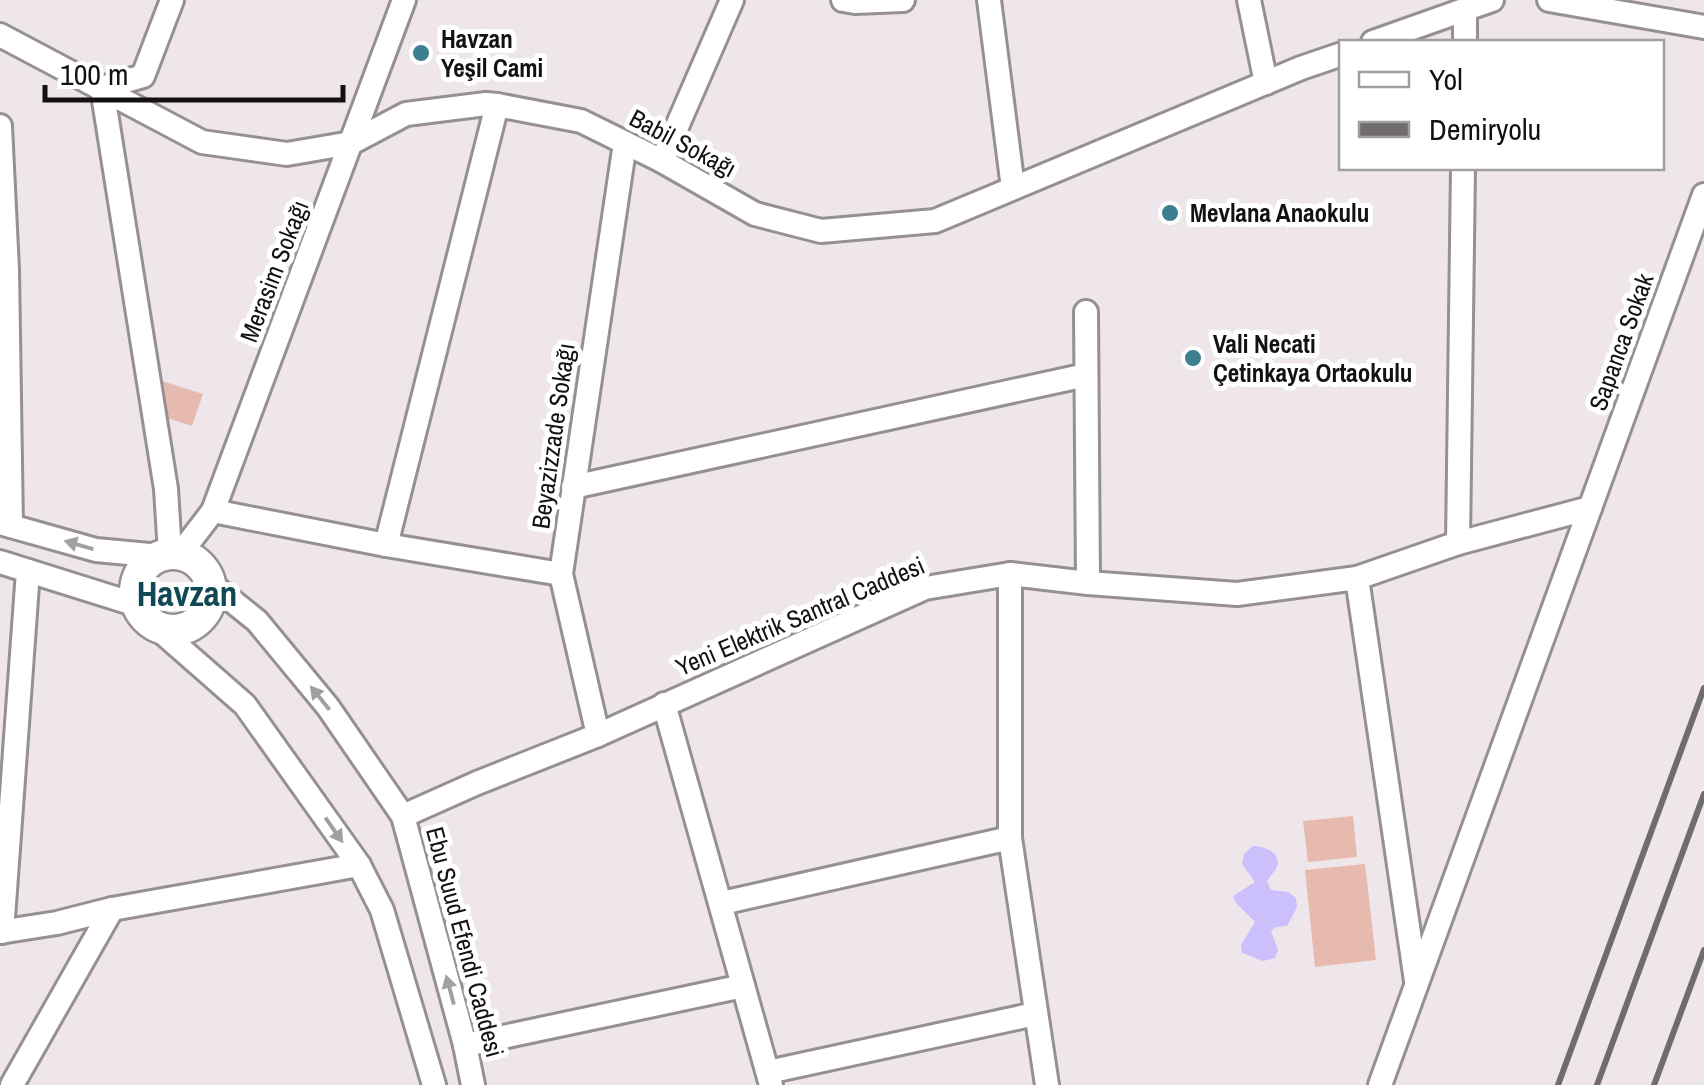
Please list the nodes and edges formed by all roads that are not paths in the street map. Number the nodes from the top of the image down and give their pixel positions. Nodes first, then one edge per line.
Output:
1 (172, 0) edge
2 (404, 0) edge
3 (732, 0) edge
4 (843, 0) edge
5 (902, 0) edge
6 (990, 0) edge
7 (1249, 0) edge
8 (1492, 0) edge
9 (1548, 0) edge
10 (1465, 10) junction
11 (1704, 27) edge
12 (0, 35) edge
13 (1379, 40) edge
14 (1464, 40) edge
15 (1339, 55) edge
16 (1266, 82) junction
17 (102, 88) junction
18 (497, 105) junction
19 (0, 126) edge
20 (352, 143) junction
21 (625, 143) junction
22 (662, 161) junction
23 (1463, 170) edge
24 (1013, 188) junction
25 (1704, 195) edge
26 (3, 270) edge
27 (1086, 312) dead end
28 (1086, 374) junction
29 (574, 487) junction
30 (1590, 508) junction
31 (214, 511) junction
32 (5, 525) edge
33 (1458, 543) junction
34 (386, 545) junction
35 (170, 554) junction
36 (0, 562) edge
37 (28, 570) junction
38 (560, 574) junction
39 (1010, 574) junction
40 (1357, 578) junction
41 (211, 584) junction
42 (1088, 584) junction
43 (146, 616) junction
44 (664, 704) junction
45 (598, 735) junction
46 (403, 816) junction
47 (1010, 838) junction
48 (359, 866) junction
49 (722, 903) junction
50 (112, 910) junction
51 (1, 932) edge
52 (1416, 985) junction
53 (743, 986) junction
54 (1036, 1014) junction
55 (465, 1046) junction
56 (770, 1078) edge
57 (12, 1085) edge
58 (434, 1085) edge
59 (473, 1085) edge
60 (1047, 1085) edge
61 (1380, 1085) edge

1 - 17 street
2 - 20 street, Merasim Sokağı
3 - 22 street
4 - 5 street
6 - 24 street
7 - 16 street
8 - 10 street
9 - 11 street
10 - 13 street
10 - 14 street
12 - 17 street, Babil Sokağı
15 - 16 street, Babil Sokağı
16 - 24 street, Babil Sokağı
17 - 20 street, Babil Sokağı
17 - 35 street
18 - 20 street, Babil Sokağı
18 - 21 street, Babil Sokağı
18 - 34 street
19 - 26 street
20 - 31 street, Merasim Sokağı
21 - 22 street, Babil Sokağı
21 - 29 street, Beyazizzade Sokağı
22 - 24 street, Babil Sokağı
23 - 33 street
25 - 30 street, Sapanca Sokak
26 - 32 street
27 - 28 street
28 - 29 street
28 - 42 street
29 - 38 street, Beyazizzade Sokağı
30 - 33 street, Yeni Elektrik Santral Caddesi
30 - 52 street, Sapanca Sokak
31 - 34 street
31 - 35 street, Merasim Sokağı
35 -> 32 street
33 - 40 street, Yeni Elektrik Santral Caddesi
34 - 38 street
35 - 41 main road
35 - 43 main road
36 - 37 street
37 - 43 street
37 - 51 street
38 - 45 street, Beyazizzade Sokağı
39 - 42 street, Yeni Elektrik Santral Caddesi
39 - 44 street, Yeni Elektrik Santral Caddesi
39 - 47 street
40 - 42 street, Yeni Elektrik Santral Caddesi
40 - 52 street
41 - 43 main road
46 -> 41 street, Ebu Suud Efendi Caddesi
43 -> 48 street
44 - 45 street, Yeni Elektrik Santral Caddesi
44 - 49 street
45 - 46 street, Yeni Elektrik Santral Caddesi
55 -> 46 street, Ebu Suud Efendi Caddesi
47 - 49 street
47 - 54 street
48 - 50 street
48 - 58 street
49 - 53 street
50 - 51 street
50 - 57 street
52 - 61 street, Sapanca Sokak
53 - 55 street
53 - 56 street
54 - 56 street
54 - 60 street
55 - 59 street, Ebu Suud Efendi Caddesi

